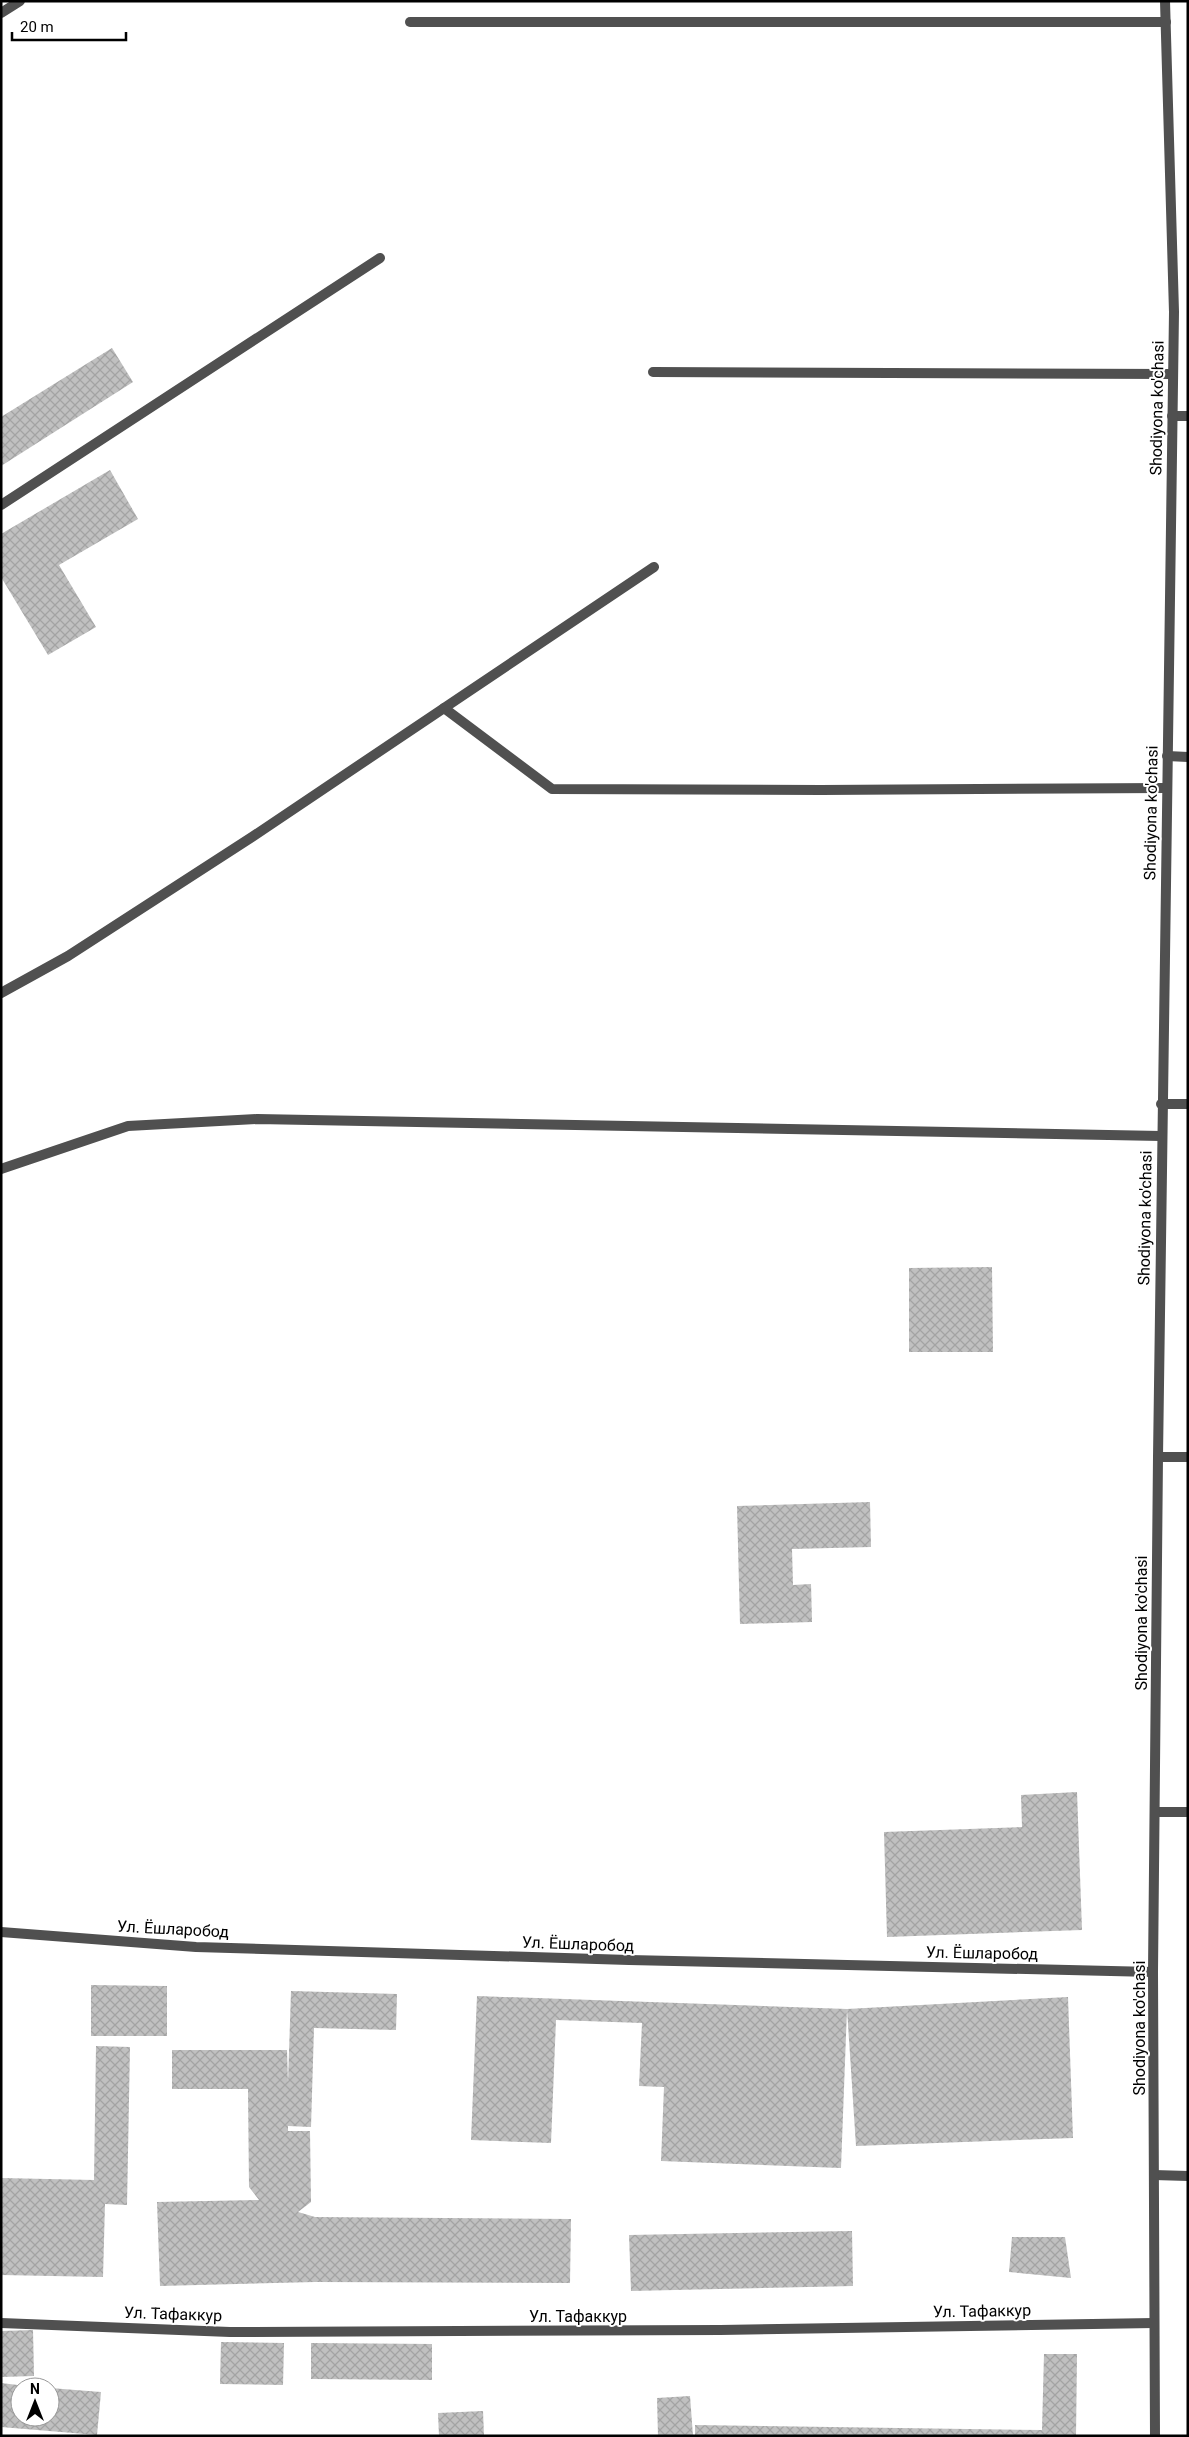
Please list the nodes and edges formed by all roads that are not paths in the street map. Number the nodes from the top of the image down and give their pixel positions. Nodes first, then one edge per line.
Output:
1 (20, 1) edge
2 (1165, 1) edge
3 (1, 13) edge
4 (410, 22) dead end
5 (1166, 22) junction
6 (380, 258) dead end
7 (653, 372) dead end
8 (1173, 374) junction
9 (1172, 416) junction
10 (1188, 416) edge
11 (1, 506) edge
12 (654, 566) dead end
13 (444, 708) junction
14 (1167, 756) junction
15 (1188, 757) edge
16 (1166, 788) junction
17 (1, 993) edge
18 (1161, 1104) junction
19 (1188, 1104) edge
20 (1161, 1136) junction
21 (1, 1169) edge
22 (1158, 1457) junction
23 (1188, 1458) edge
24 (1155, 1812) junction
25 (1188, 1812) edge
26 (1, 1932) edge
27 (1154, 1972) junction
28 (1154, 2175) junction
29 (1188, 2176) edge
30 (1, 2323) edge
31 (1154, 2323) junction
32 (1155, 2436) edge

1 - 3 street
2 - 5 street, Shodiyona ko'chasi
4 - 5 street
5 - 8 street, Shodiyona ko'chasi
6 - 11 street
7 - 8 street
8 - 9 street, Shodiyona ko'chasi
9 - 10 street
9 - 14 street, Shodiyona ko'chasi
12 - 13 street
13 - 16 street
13 - 17 street
14 - 15 street
14 - 16 street, Shodiyona ko'chasi
16 - 18 street, Shodiyona ko'chasi
18 - 19 street
18 - 20 street, Shodiyona ko'chasi
20 - 21 street
20 - 22 street, Shodiyona ko'chasi
22 - 23 street
22 - 24 street, Shodiyona ko'chasi
24 - 25 street
24 - 27 street, Shodiyona ko'chasi
26 - 27 street, Ул. Ёшларобод
27 - 28 street, Shodiyona ko'chasi
28 - 29 street
28 - 31 street, Shodiyona ko'chasi
30 - 31 street, Ул. Тафаккур
31 - 32 street, Shodiyona ko'chasi

